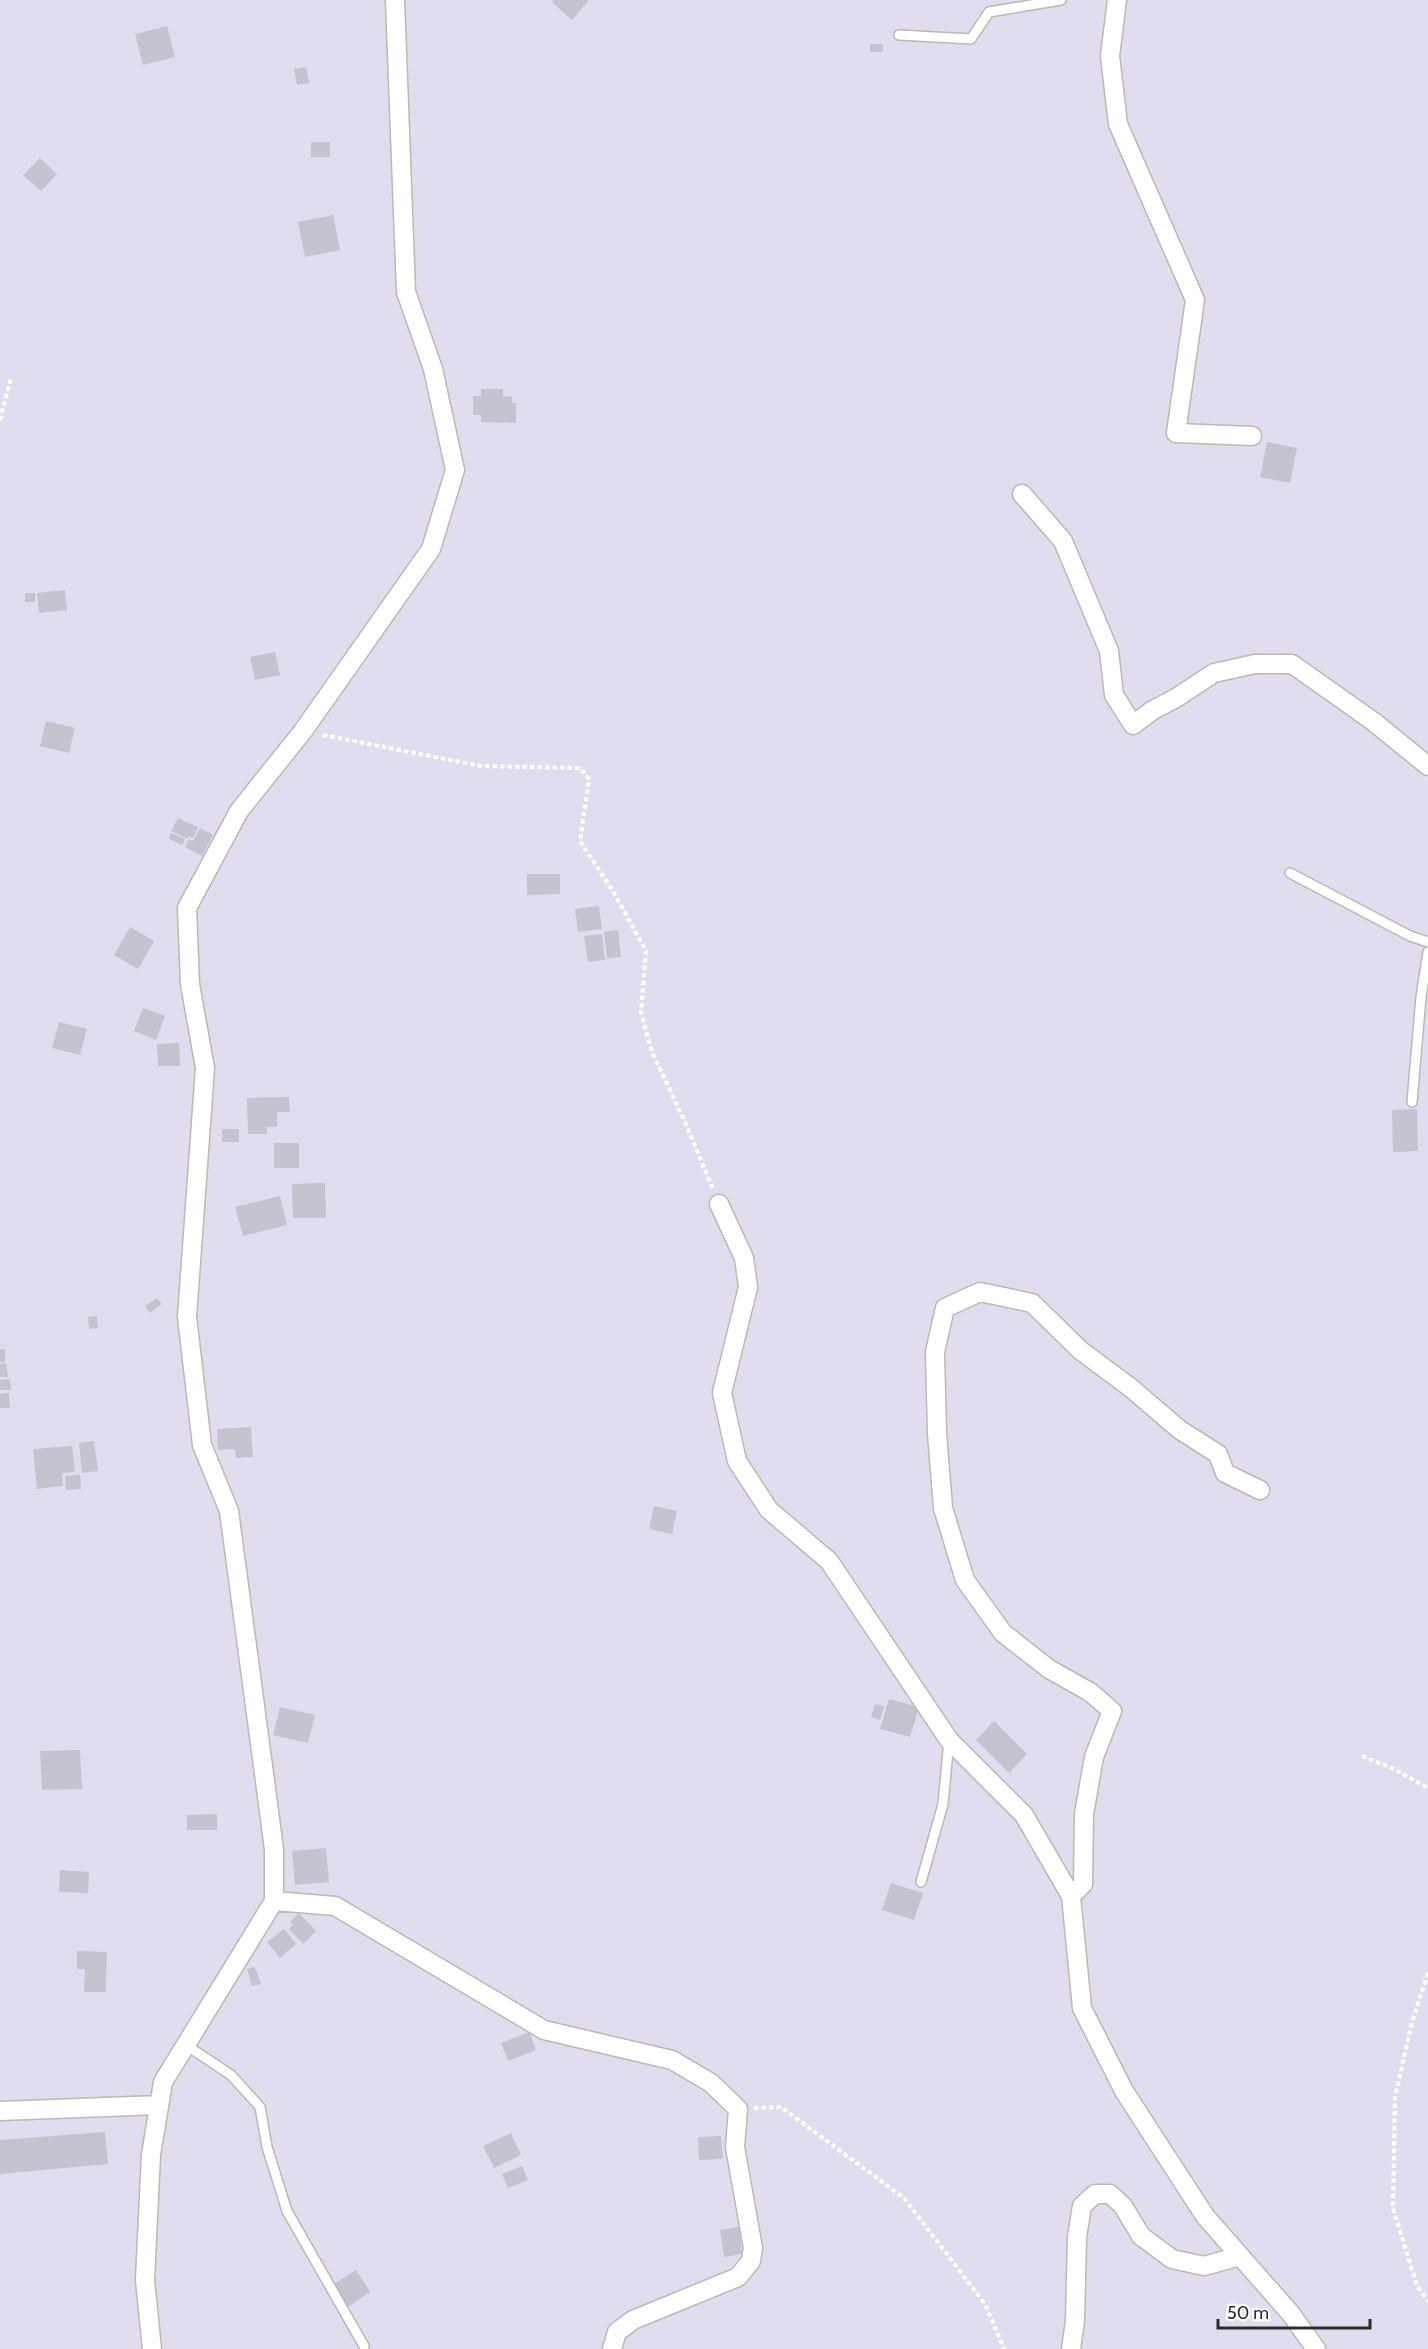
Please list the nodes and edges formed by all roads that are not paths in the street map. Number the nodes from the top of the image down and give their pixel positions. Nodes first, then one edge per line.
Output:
1 (395, 0) edge
2 (1061, 0) edge
3 (1117, 0) edge
4 (898, 35) dead end
5 (1252, 436) dead end
6 (1022, 495) dead end
7 (1428, 766) edge
8 (1290, 873) dead end
9 (1428, 942) edge
10 (1428, 952) edge
11 (1412, 1102) dead end
12 (719, 1204) road end
13 (1260, 1490) dead end
14 (949, 1740) junction
15 (921, 1881) dead end
16 (1071, 1896) junction
17 (274, 1901) junction
18 (186, 2045) junction
19 (159, 2105) junction
20 (0, 2111) edge
21 (1240, 2256) junction
22 (364, 2346) dead end
23 (152, 2349) edge
24 (612, 2349) edge
25 (1071, 2349) edge
26 (1316, 2349) edge

1 - 17 street
2 - 4 lane
3 - 5 street
6 - 7 street
8 - 9 lane
10 - 11 lane
12 - 14 street
13 - 16 street
14 - 15 lane
14 - 16 street
16 - 21 street
17 - 18 street
17 - 24 street
18 - 19 street
18 - 22 lane
19 - 20 street
19 - 23 street
21 - 25 street
21 - 26 street

